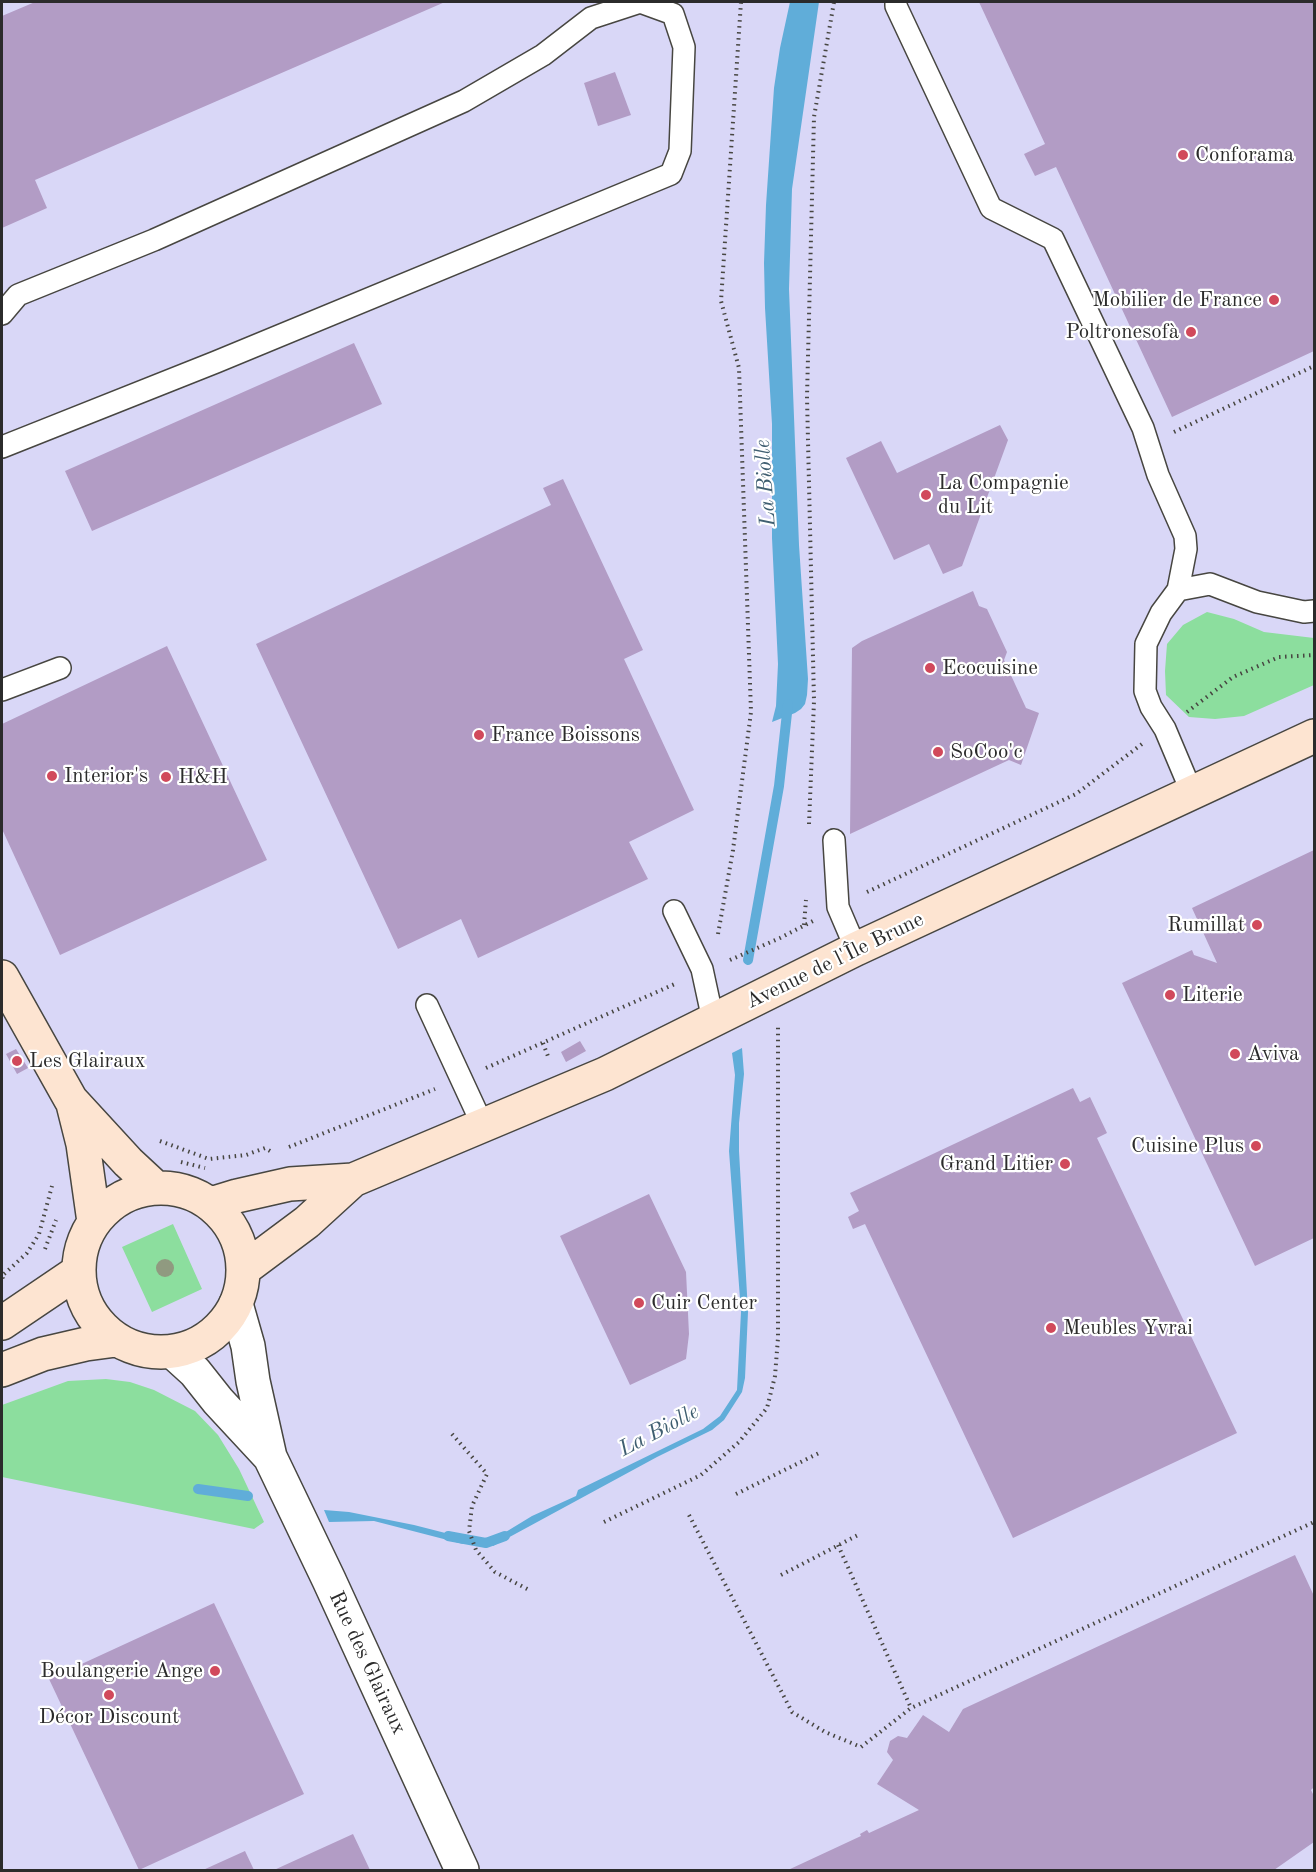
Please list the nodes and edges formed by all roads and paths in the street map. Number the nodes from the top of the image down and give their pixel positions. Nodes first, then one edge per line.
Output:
1 (640, 2) edge
2 (741, 2) edge
3 (834, 2) edge
4 (896, 2) edge
5 (2, 314) edge
6 (1314, 366) edge
7 (1167, 435) dead end
8 (2, 447) edge
9 (1178, 590) junction
10 (1314, 611) edge
11 (1314, 655) edge
12 (60, 668) dead end
13 (2, 690) edge
14 (1190, 710) dead end
15 (1314, 736) edge
16 (1135, 749) dead end
17 (1192, 793) junction
18 (808, 831) dead end
19 (834, 840) dead end
20 (806, 890) dead end
21 (838, 907) junction
22 (674, 911) dead end
23 (804, 925) junction
24 (856, 950) junction
25 (709, 968) junction
26 (2, 976) edge
27 (427, 1005) dead end
28 (713, 1020) junction
29 (778, 1023) dead end
30 (461, 1079) junction
31 (71, 1100) junction
32 (483, 1126) junction
33 (283, 1149) dead end
34 (272, 1153) dead end
35 (263, 1157) dead end
36 (180, 1161) dead end
37 (208, 1169) dead end
38 (353, 1180) junction
39 (156, 1188) junction
40 (211, 1204) junction
41 (58, 1213) dead end
42 (94, 1222) junction
43 (40, 1257) dead end
44 (244, 1269) junction
45 (79, 1271) junction
46 (13, 1279) dead end
47 (4, 1283) dead end
48 (236, 1304) junction
49 (2, 1323) edge
50 (116, 1340) junction
51 (173, 1352) junction
52 (2, 1370) edge
53 (452, 1434) dead end
54 (821, 1452) dead end
55 (270, 1457) junction
56 (736, 1494) dead end
57 (689, 1515) dead end
58 (604, 1522) dead end
59 (1314, 1522) edge
60 (860, 1534) dead end
61 (838, 1545) junction
62 (781, 1575) dead end
63 (529, 1590) dead end
64 (911, 1707) junction
65 (462, 1870) edge

1 - 5 lane
1 - 8 lane
2 - 25 path
3 - 18 path
4 - 9 lane
6 - 7 path
9 - 10 lane
9 - 17 lane
11 - 14 path
12 - 13 lane
15 - 17 street, Avenue de l'Île Brune
16 - 21 path
17 - 24 street, Avenue de l'Île Brune
19 - 21 lane
20 - 23 path
21 - 23 path
21 - 24 lane
22 - 25 lane
23 - 25 path
24 - 28 street, Avenue de l'Île Brune
25 - 28 lane
25 - 30 path
26 - 31 street
27 - 30 lane
28 - 32 street, Avenue de l'Île Brune
29 - 58 path
30 - 32 lane
30 - 33 path
31 - 39 street
31 - 42 street
32 - 38 street, Avenue de l'Île Brune
34 - 35 path
36 - 37 path
38 - 40 street, Avenue de l'Île Brune
38 - 44 street, Avenue de l'Île Brune
39 - 40 street
39 - 42 street
40 - 44 street
41 - 43 path
42 - 45 street
44 - 48 street
45 - 49 street
45 - 50 street
46 - 47 path
48 - 51 street
48 - 55 street, Rue des Glairaux
50 - 51 street
50 - 52 street
51 - 55 street, Rue des Glairaux
53 - 63 path
54 - 56 path
55 - 65 street, Rue des Glairaux
57 - 64 path
59 - 64 path
60 - 61 path
61 - 62 path
61 - 64 path

